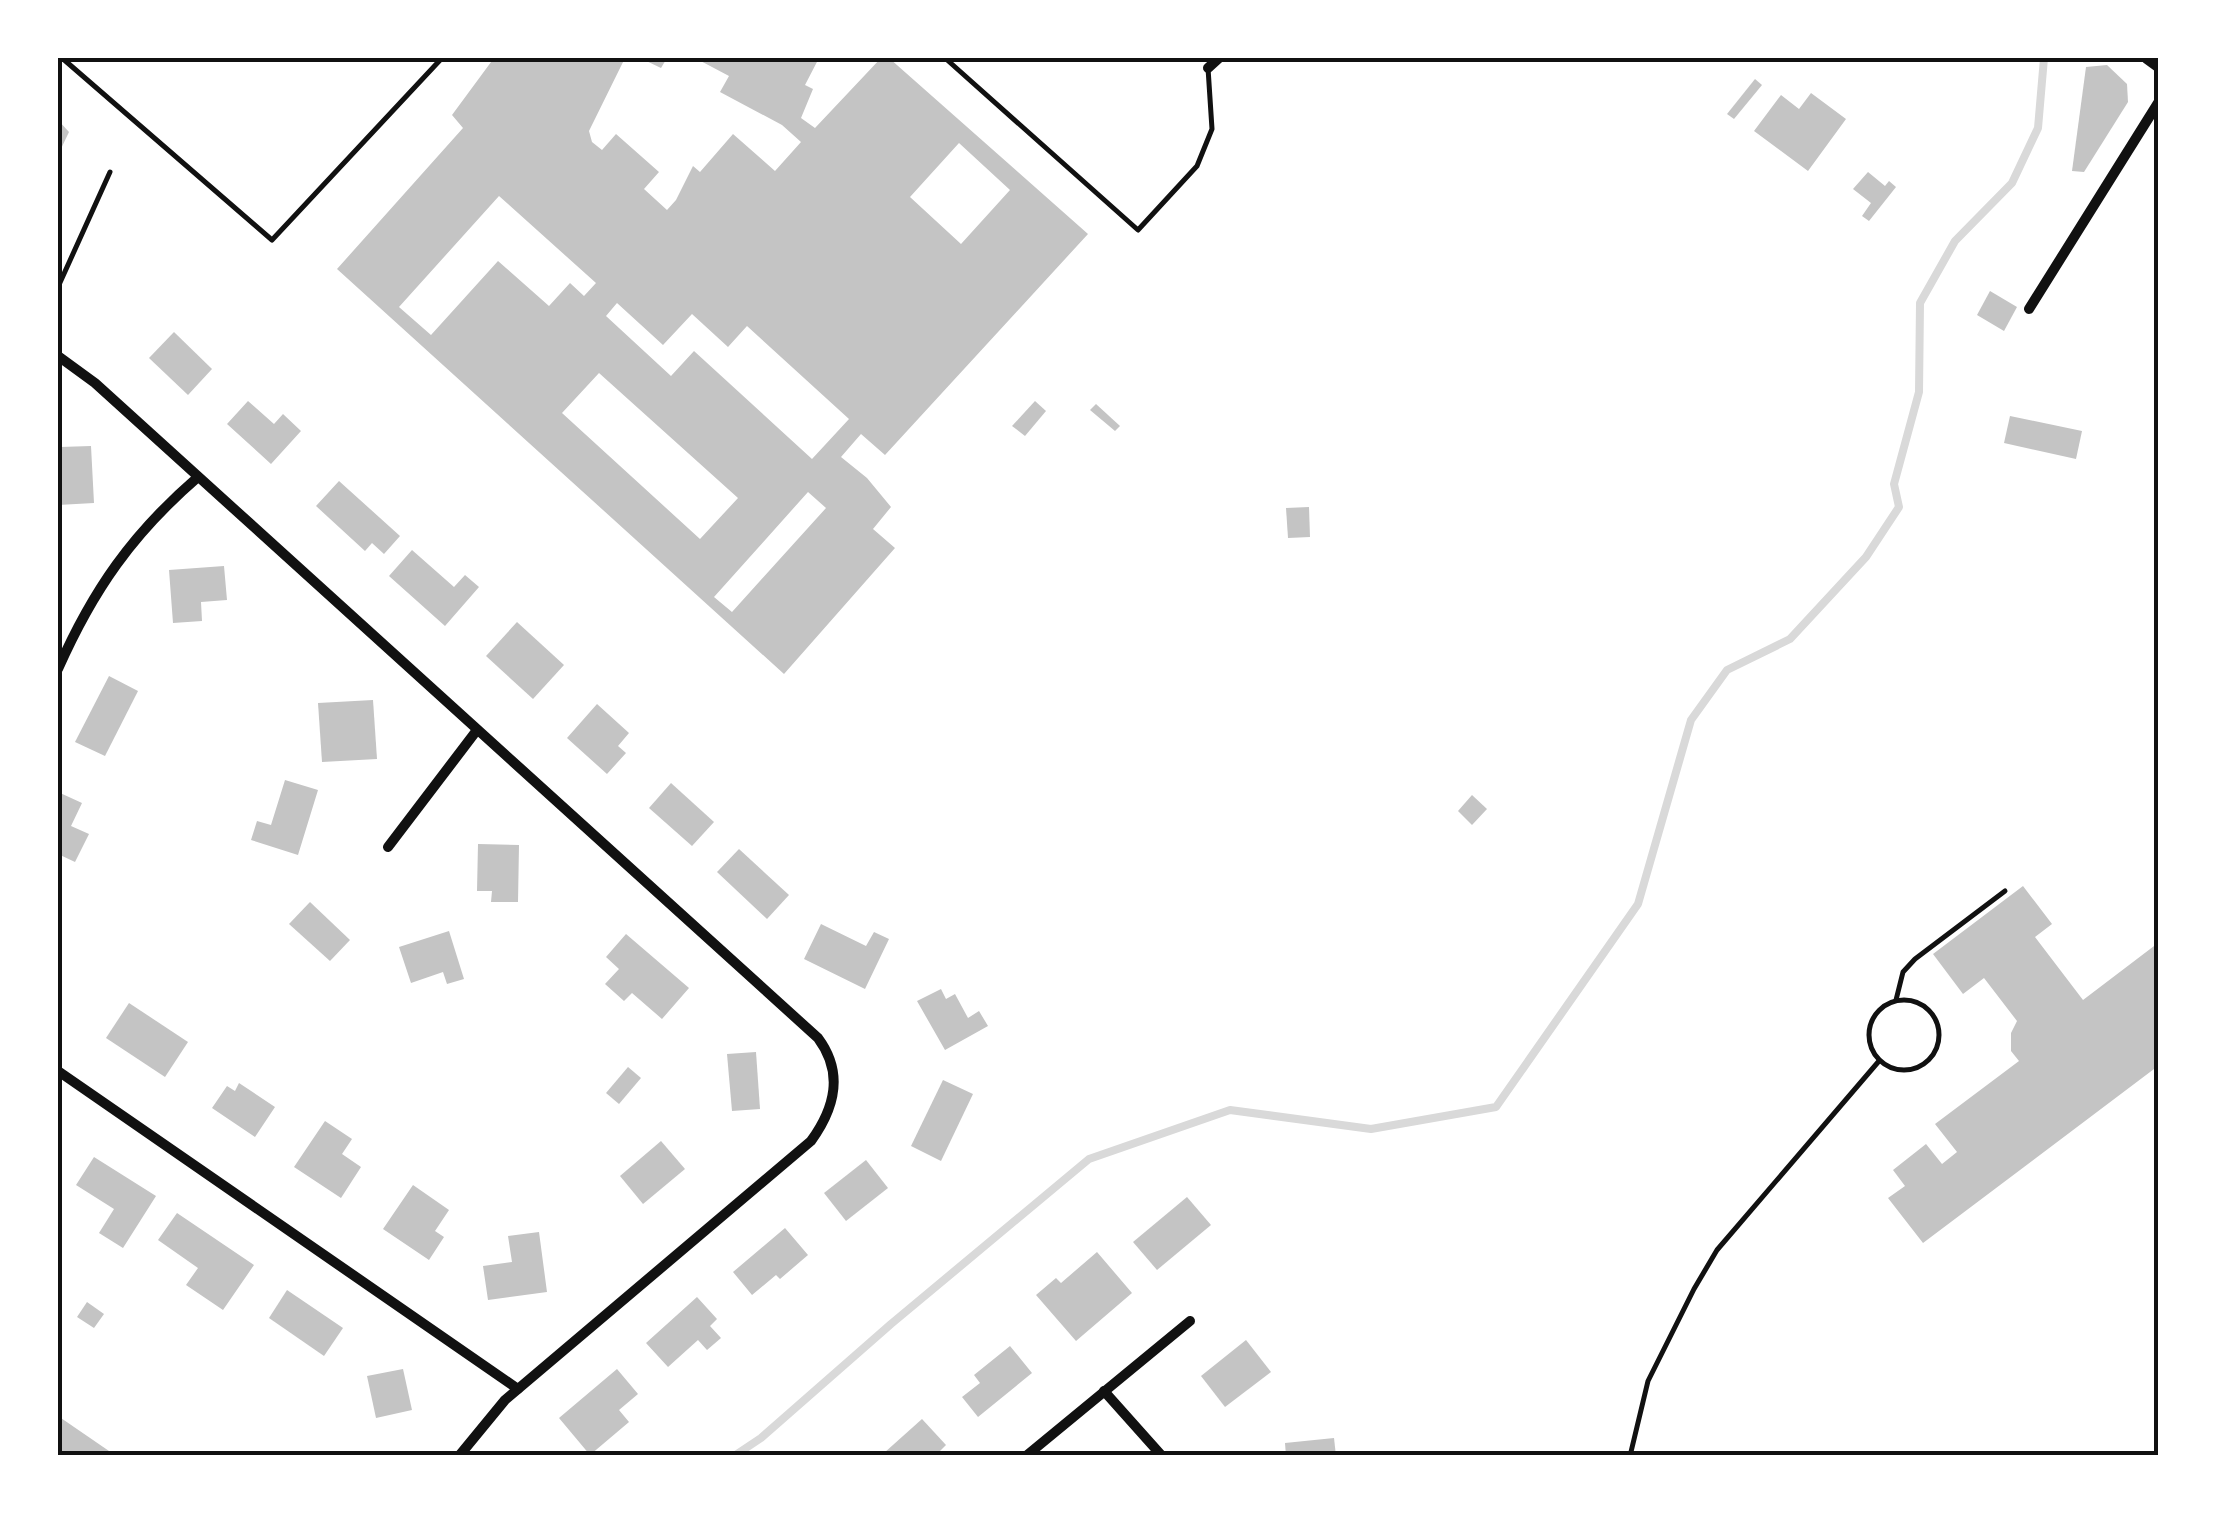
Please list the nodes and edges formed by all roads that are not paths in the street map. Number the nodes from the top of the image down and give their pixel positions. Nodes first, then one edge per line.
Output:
1 (62, 58) edge
2 (442, 58) edge
3 (945, 58) edge
4 (1219, 58) edge
5 (2147, 58) edge
6 (2158, 66) edge
7 (1208, 68) joint
8 (2158, 103) edge
9 (110, 172) dead end
10 (58, 283) edge
11 (2029, 309) dead end
12 (58, 356) edge
13 (198, 476) junction
14 (58, 669) edge
15 (476, 730) junction
16 (388, 846) dead end
17 (2005, 891) dead end
18 (1896, 1000) junction
19 (1879, 1061) junction
20 (58, 1072) edge
21 (1190, 1321) dead end
22 (518, 1389) junction
23 (1104, 1390) junction
24 (459, 1456) edge
25 (1026, 1456) edge
26 (1162, 1456) edge
27 (1630, 1456) edge

1 - 2 lane
3 - 7 lane
4 - 7 street
5 - 6 street
8 - 11 street
9 - 10 lane
12 - 13 street
13 - 14 street
13 - 15 street
15 - 16 street
15 - 22 street
17 - 18 lane
18 - 19 lane
18 - 19 lane
19 - 27 lane
20 - 22 street
21 - 23 street
22 - 24 street
23 - 25 street
23 - 26 street

